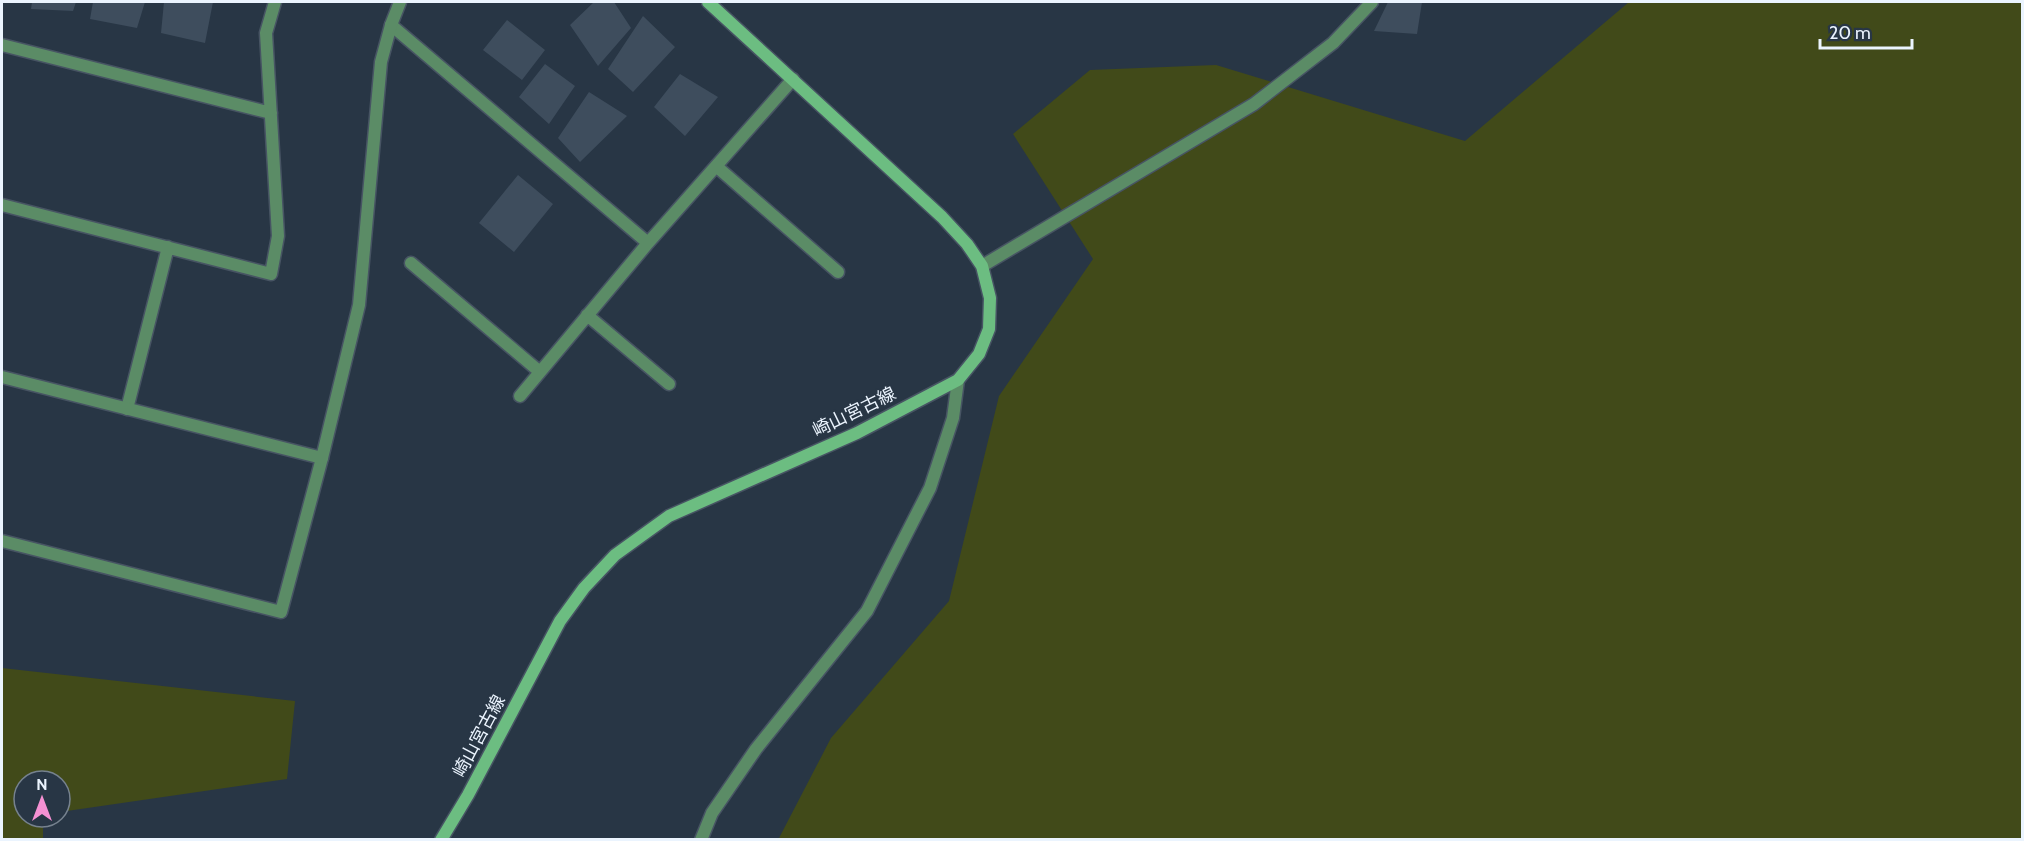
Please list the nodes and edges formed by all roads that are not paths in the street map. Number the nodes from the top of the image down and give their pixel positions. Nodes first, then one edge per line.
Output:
1 (275, 2) edge
2 (400, 2) edge
3 (708, 2) edge
4 (1372, 2) edge
5 (391, 25) junction
6 (2, 45) edge
7 (793, 79) junction
8 (271, 112) junction
9 (716, 166) junction
10 (2, 205) edge
11 (648, 243) junction
12 (168, 247) junction
13 (411, 263) dead end
14 (982, 266) junction
15 (838, 272) dead end
16 (587, 315) junction
17 (540, 372) junction
18 (2, 377) edge
19 (958, 380) junction
20 (669, 384) dead end
21 (520, 396) dead end
22 (127, 409) junction
23 (322, 458) junction
24 (2, 541) edge
25 (441, 840) edge
26 (701, 840) edge

1 - 8 street
2 - 5 street
3 - 7 main road, 崎山宮古線
4 - 14 street
5 - 11 street
5 - 23 street
6 - 8 street
7 - 9 street
7 - 14 main road, 崎山宮古線
8 - 12 street
9 - 11 street
9 - 15 street
10 - 12 street
11 - 16 street
12 - 22 street
13 - 17 street
14 - 19 main road, 崎山宮古線
16 - 17 street
16 - 20 street
17 - 21 street
18 - 22 street
19 - 25 main road, 崎山宮古線
19 - 26 street
22 - 23 street
23 - 24 street

